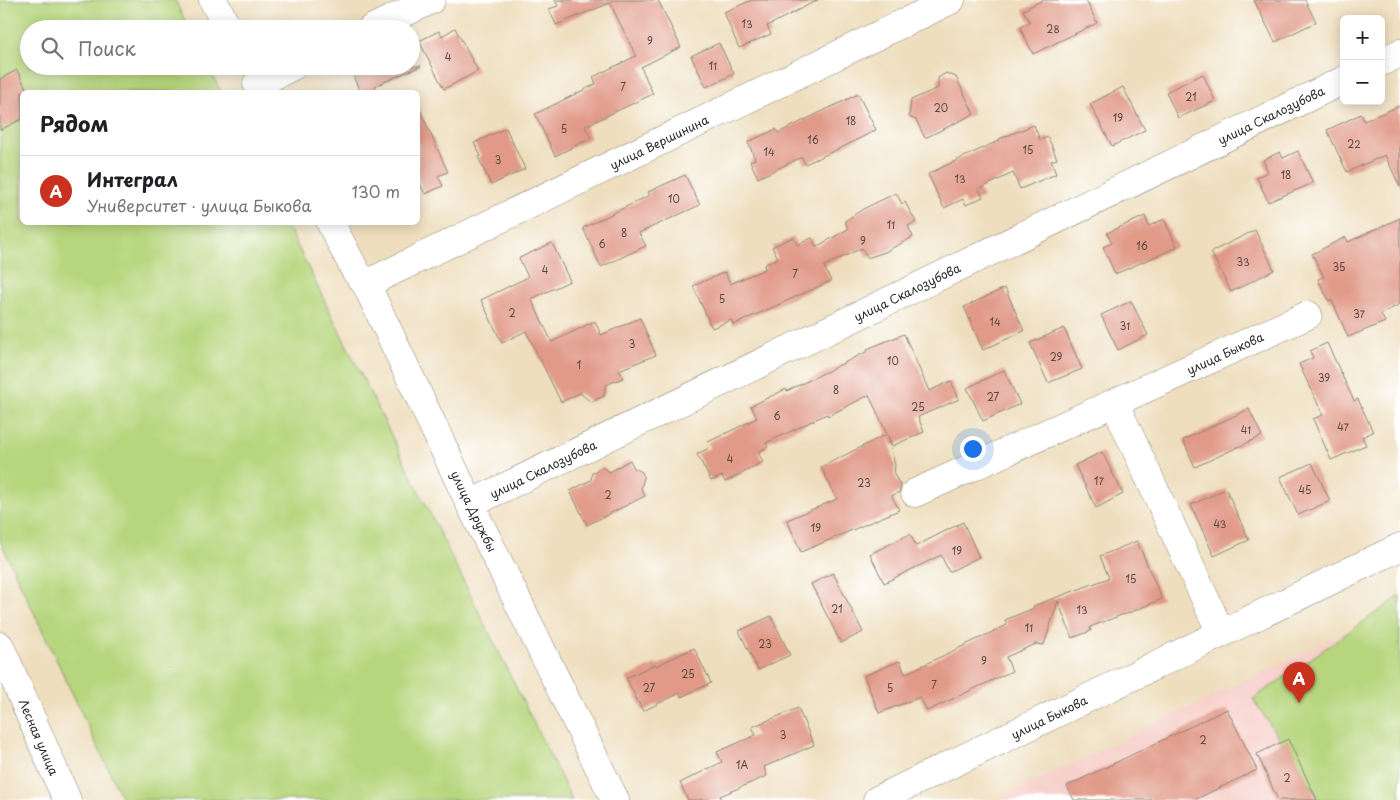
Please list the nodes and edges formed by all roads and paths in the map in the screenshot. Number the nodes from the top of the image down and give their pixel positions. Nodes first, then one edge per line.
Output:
1 (213, 0) edge
2 (431, 0) edge
3 (951, 0) edge
4 (223, 20) edge
5 (390, 20) edge
6 (1400, 53) edge
7 (1385, 60) edge
8 (271, 75) edge
9 (256, 81) edge
10 (1340, 82) edge
11 (332, 225) edge
12 (366, 284) junction
13 (1308, 316) dead end
14 (1115, 404) junction
15 (915, 493) dead end
16 (470, 504) junction
17 (1400, 547) edge
18 (1221, 633) junction
19 (0, 646) edge
20 (67, 800) edge
21 (615, 800) edge
22 (877, 800) edge

1 - 4 street
2 - 5 street
3 - 12 street, улица Вершинина
6 - 7 street
8 - 9 street
10 - 16 street, улица Скалозубова
11 - 12 street, улица Дружбы
12 - 16 street, улица Дружбы
13 - 14 street, улица Быкова
14 - 15 street, улица Быкова
14 - 18 street
16 - 21 street, улица Дружбы
17 - 18 street, улица Быкова
18 - 22 street, улица Быкова
19 - 20 street, Лесная улица

